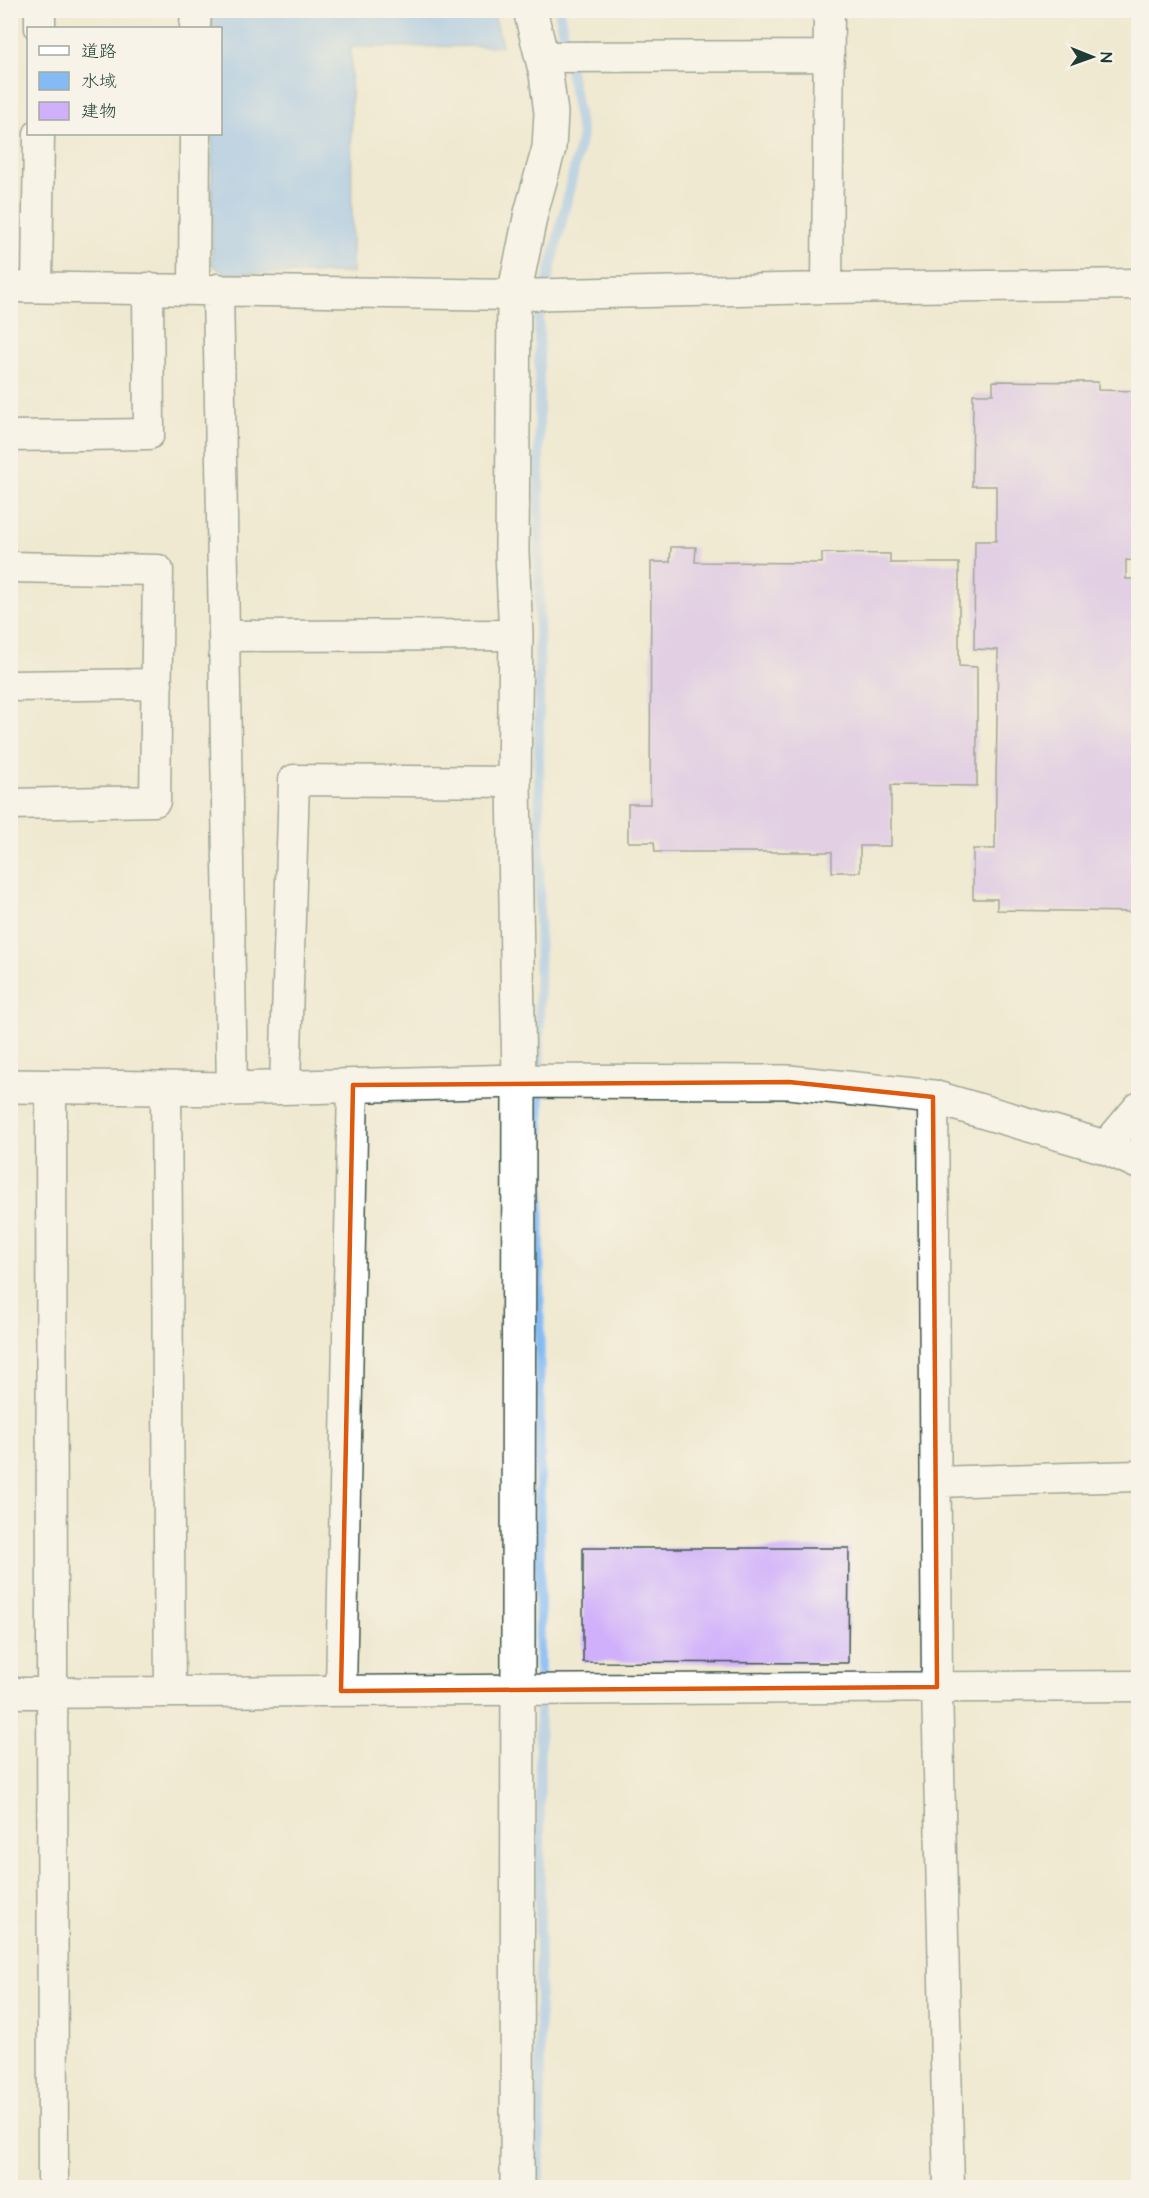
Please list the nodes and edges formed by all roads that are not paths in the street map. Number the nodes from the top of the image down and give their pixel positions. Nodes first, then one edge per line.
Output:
1 (40, 10) edge
2 (196, 10) edge
3 (530, 10) edge
4 (829, 10) edge
5 (40, 27) edge
6 (195, 27) edge
7 (829, 56) junction
8 (542, 57) junction
9 (39, 135) edge
10 (195, 135) edge
11 (1138, 284) edge
12 (24, 286) edge
13 (148, 288) junction
14 (827, 288) junction
15 (206, 289) junction
16 (514, 295) junction
17 (10, 436) edge
18 (10, 567) edge
19 (516, 635) junction
20 (225, 636) junction
21 (157, 684) junction
22 (10, 686) edge
23 (514, 782) junction
24 (10, 804) edge
25 (521, 1081) junction
26 (353, 1085) junction
27 (10, 1086) edge
28 (51, 1086) junction
29 (285, 1087) junction
30 (166, 1088) junction
31 (232, 1089) junction
32 (933, 1097) junction
33 (1138, 1108) edge
34 (1105, 1147) junction
35 (1138, 1162) edge
36 (1138, 1476) edge
37 (935, 1482) junction
38 (1138, 1686) edge
39 (937, 1687) junction
40 (519, 1690) junction
41 (341, 1691) junction
42 (170, 1692) junction
43 (10, 1693) edge
44 (52, 1693) junction
45 (53, 2187) edge
46 (517, 2187) edge
47 (949, 2187) edge

1 - 5 street
2 - 6 street
3 - 8 street
4 - 7 street
7 - 8 street
7 - 14 street
8 - 16 street
9 - 12 street
10 - 15 street
11 - 14 street
12 - 13 street
13 - 15 street
13 - 17 street
14 - 16 street
15 - 16 street
15 - 20 street
16 - 19 street
18 - 21 street
19 - 20 street
19 - 23 street
20 - 31 street
21 - 22 street
21 - 24 street
23 - 25 street
23 - 29 street
25 - 26 street
25 - 32 street
25 - 40 street
26 - 29 street
26 - 41 street
27 - 28 street
28 - 30 street
28 - 44 street
29 - 31 street
30 - 31 street
30 - 42 street
32 - 34 street
32 - 37 street
33 - 34 street
34 - 35 street
36 - 37 street
37 - 39 street
38 - 39 street
39 - 40 street
39 - 47 street
40 - 41 street
40 - 46 street
41 - 42 street
42 - 44 street
43 - 44 street
44 - 45 street

